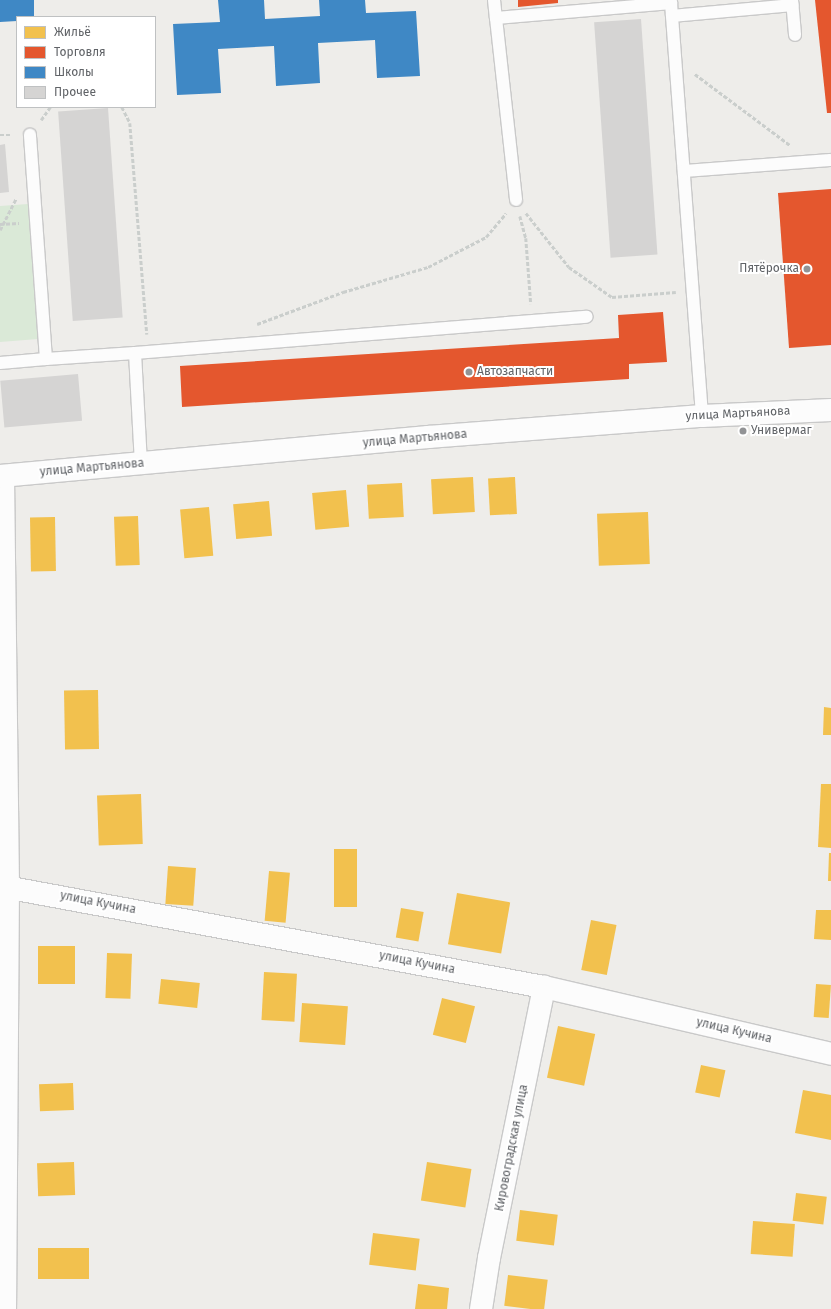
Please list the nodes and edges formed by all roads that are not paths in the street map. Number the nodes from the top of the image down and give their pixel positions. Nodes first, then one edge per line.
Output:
1 (494, 0) edge
2 (792, 2) edge
3 (590, 5) edge
4 (672, 16) junction
5 (496, 18) junction
6 (795, 35) dead end
7 (30, 135) dead end
8 (831, 160) edge
9 (684, 171) junction
10 (516, 200) road end
11 (587, 318) dead end
12 (135, 353) junction
13 (46, 359) junction
14 (0, 363) edge
15 (831, 410) edge
16 (702, 416) junction
17 (141, 464) junction
18 (2, 476) edge
19 (4, 886) edge
20 (544, 987) junction
21 (4, 1053) edge
22 (831, 1054) edge
23 (5, 1309) edge
24 (481, 1309) edge

1 - 5 lane
2 - 4 lane
2 - 6 lane
3 - 4 lane
3 - 5 lane
4 - 9 lane
5 - 10 lane
7 - 13 lane
8 - 9 lane
9 - 16 lane
11 - 12 lane
12 - 13 lane
12 - 17 lane
13 - 14 lane
15 - 16 street, улица Мартьянова
16 - 17 street, улица Мартьянова
17 - 18 street, улица Мартьянова
18 - 19 street
19 - 20 street, улица Кучина
19 - 21 street
20 - 22 street, улица Кучина
20 - 24 street, Кировоградская улица
21 - 23 street

